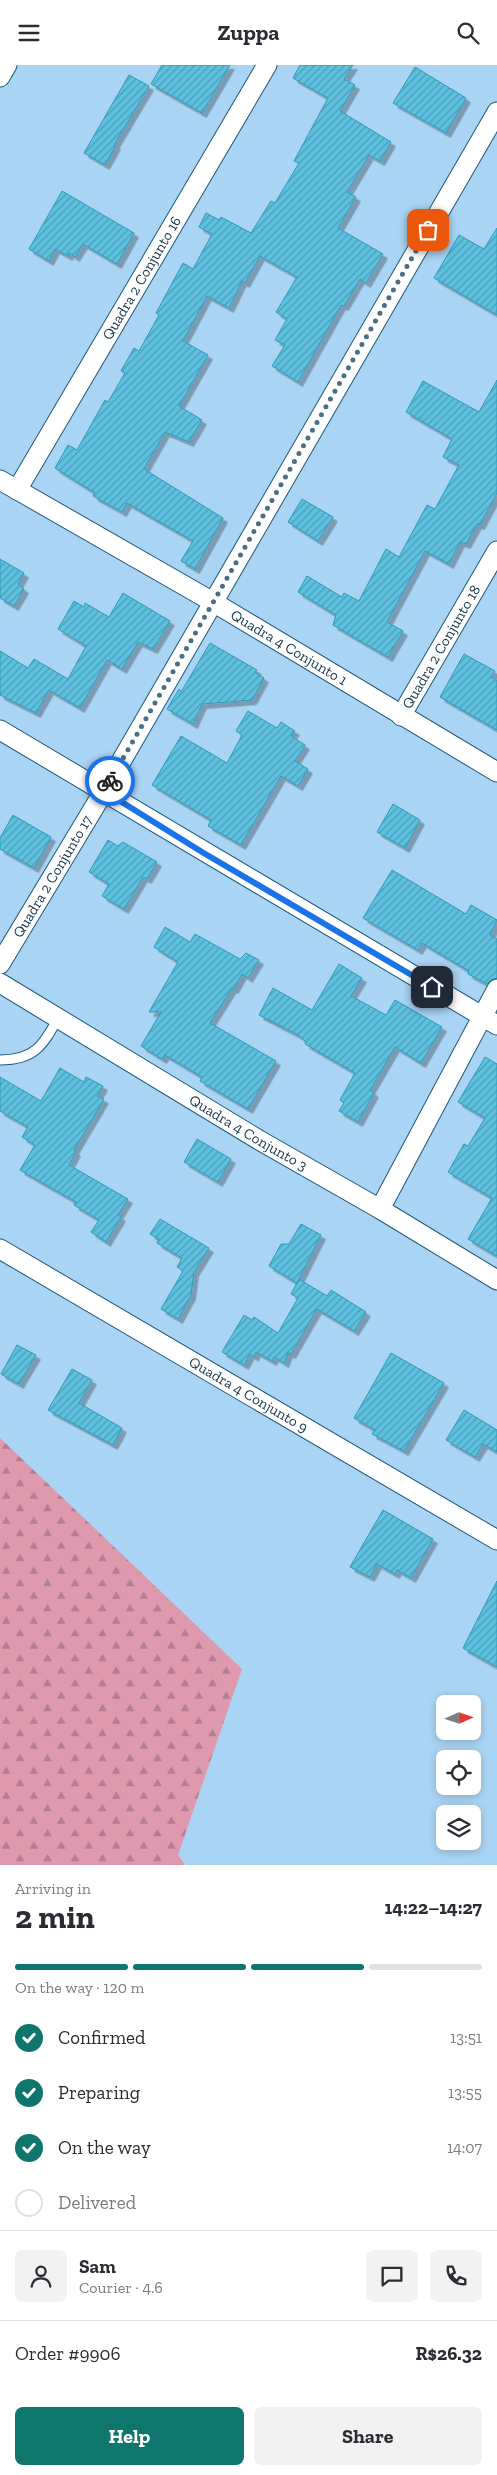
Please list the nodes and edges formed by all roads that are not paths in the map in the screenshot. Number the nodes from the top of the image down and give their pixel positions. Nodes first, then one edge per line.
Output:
1 (7, 65) edge
2 (267, 65) edge
3 (0, 77) edge
4 (497, 112) edge
5 (0, 480) edge
6 (17, 490) junction
7 (497, 551) edge
8 (213, 602) junction
9 (400, 716) junction
10 (0, 730) edge
11 (497, 772) edge
12 (104, 791) junction
13 (0, 964) edge
14 (0, 983) edge
15 (497, 989) edge
16 (58, 1018) junction
17 (489, 1021) edge
18 (0, 1060) edge
19 (380, 1209) junction
20 (0, 1249) edge
21 (497, 1280) edge
22 (497, 1541) edge

1 - 3 street
2 - 6 street, Quadra 2 Conjunto 16
4 - 8 street, Quadra 2 Conjunto 17
5 - 6 street, Quadra 4 Conjunto 1
6 - 8 street, Quadra 4 Conjunto 1
7 - 9 street, Quadra 2 Conjunto 18
8 - 9 street, Quadra 4 Conjunto 1
8 - 12 street, Quadra 2 Conjunto 17
9 - 11 street, Quadra 4 Conjunto 1
10 - 12 street
12 - 13 street, Quadra 2 Conjunto 17
12 - 17 street
14 - 16 street, Quadra 4 Conjunto 3
15 - 17 street
16 - 18 lane
16 - 19 street, Quadra 4 Conjunto 3
17 - 19 street
19 - 21 street, Quadra 4 Conjunto 3
20 - 22 street, Quadra 4 Conjunto 9

